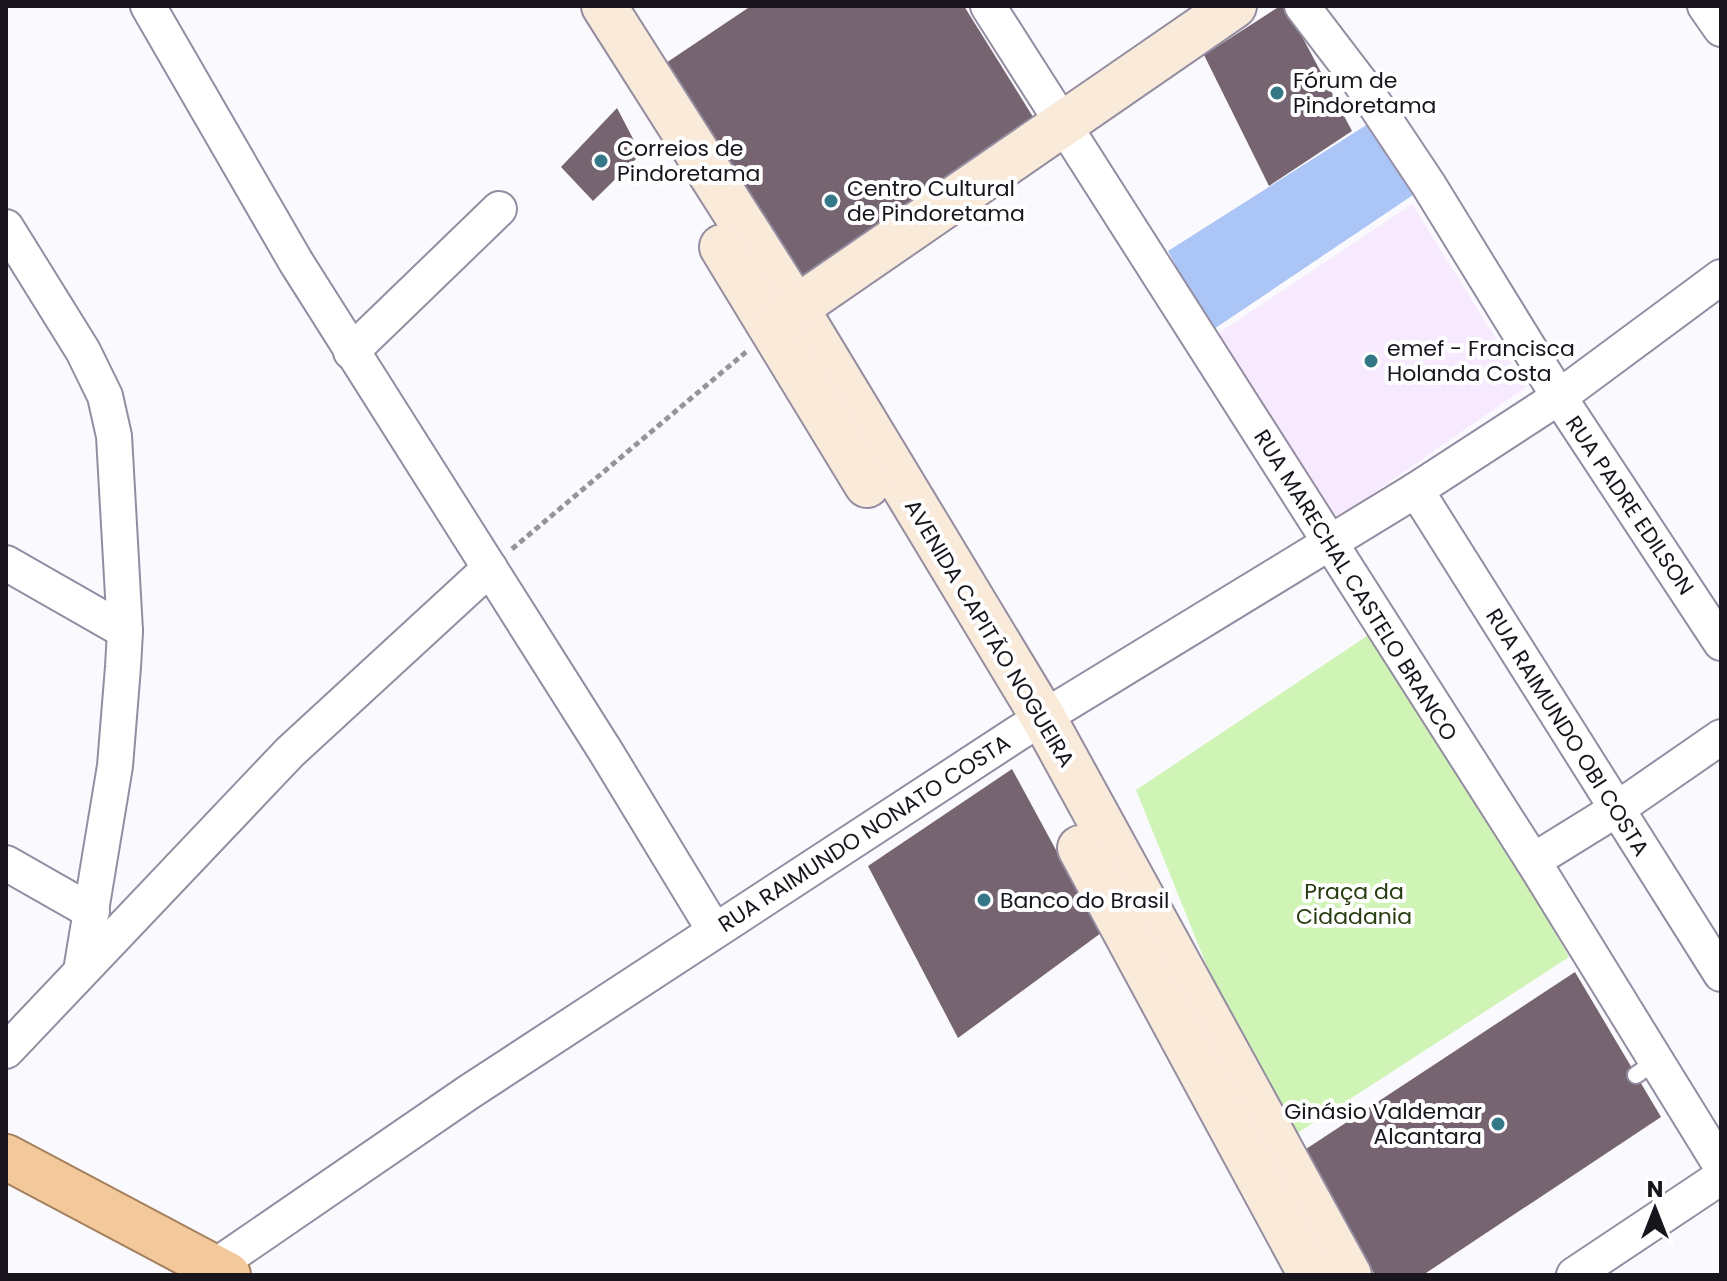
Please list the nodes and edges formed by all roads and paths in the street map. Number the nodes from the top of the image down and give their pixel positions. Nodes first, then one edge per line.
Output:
1 (148, 6) edge
2 (575, 6) edge
3 (604, 6) edge
4 (988, 6) edge
5 (1234, 6) edge
6 (1302, 6) edge
7 (1705, 6) edge
8 (1721, 29) edge
9 (1066, 124) junction
10 (499, 209) dead end
11 (8, 236) edge
12 (1721, 277) edge
13 (784, 319) junction
14 (351, 352) junction
15 (1559, 397) junction
16 (1416, 490) junction
17 (1329, 543) junction
18 (6, 563) edge
19 (490, 568) junction
20 (125, 631) junction
21 (1721, 643) edge
22 (1031, 725) junction
23 (1721, 737) edge
24 (1617, 809) junction
25 (1533, 861) junction
26 (6, 863) edge
27 (92, 912) junction
28 (714, 930) junction
29 (81, 971) junction
30 (1721, 974) edge
31 (6, 1051) edge
32 (6, 1157) edge
33 (1721, 1166) edge
34 (1721, 1177) edge
35 (221, 1271) edge
36 (1339, 1271) edge
37 (1574, 1275) edge

1 - 14 street
2 - 13 main road, AVENIDA CAPITÃO NOGUEIRA
3 - 13 main road, AVENIDA CAPITÃO NOGUEIRA
4 - 9 street, RUA MARECHAL CASTELO BRANCO
5 - 9 main road
6 - 15 street, RUA PADRE EDILSON
7 - 8 street
9 - 13 main road
9 - 17 street, RUA MARECHAL CASTELO BRANCO
10 - 14 street
11 - 20 street
12 - 15 street, RUA RAIMUNDO NONATO COSTA
13 - 19 path
13 - 22 main road, AVENIDA CAPITÃO NOGUEIRA
14 - 19 street
15 - 16 street, RUA RAIMUNDO NONATO COSTA
15 - 21 street, RUA PADRE EDILSON
16 - 17 street, RUA RAIMUNDO NONATO COSTA
16 - 24 street, RUA RAIMUNDO OBI COSTA
17 - 22 street, RUA RAIMUNDO NONATO COSTA
17 - 25 street, RUA MARECHAL CASTELO BRANCO
18 - 20 street
19 - 28 street
19 - 29 street
20 - 27 street
22 - 28 street, RUA RAIMUNDO NONATO COSTA
22 - 36 main road, AVENIDA CAPITÃO NOGUEIRA
23 - 24 street
24 - 25 street
24 - 30 street, RUA RAIMUNDO OBI COSTA
25 - 33 street, RUA MARECHAL CASTELO BRANCO
26 - 27 street
27 - 29 street
28 - 35 street, RUA RAIMUNDO NONATO COSTA
29 - 31 street
32 - 35 highway
34 - 37 street

